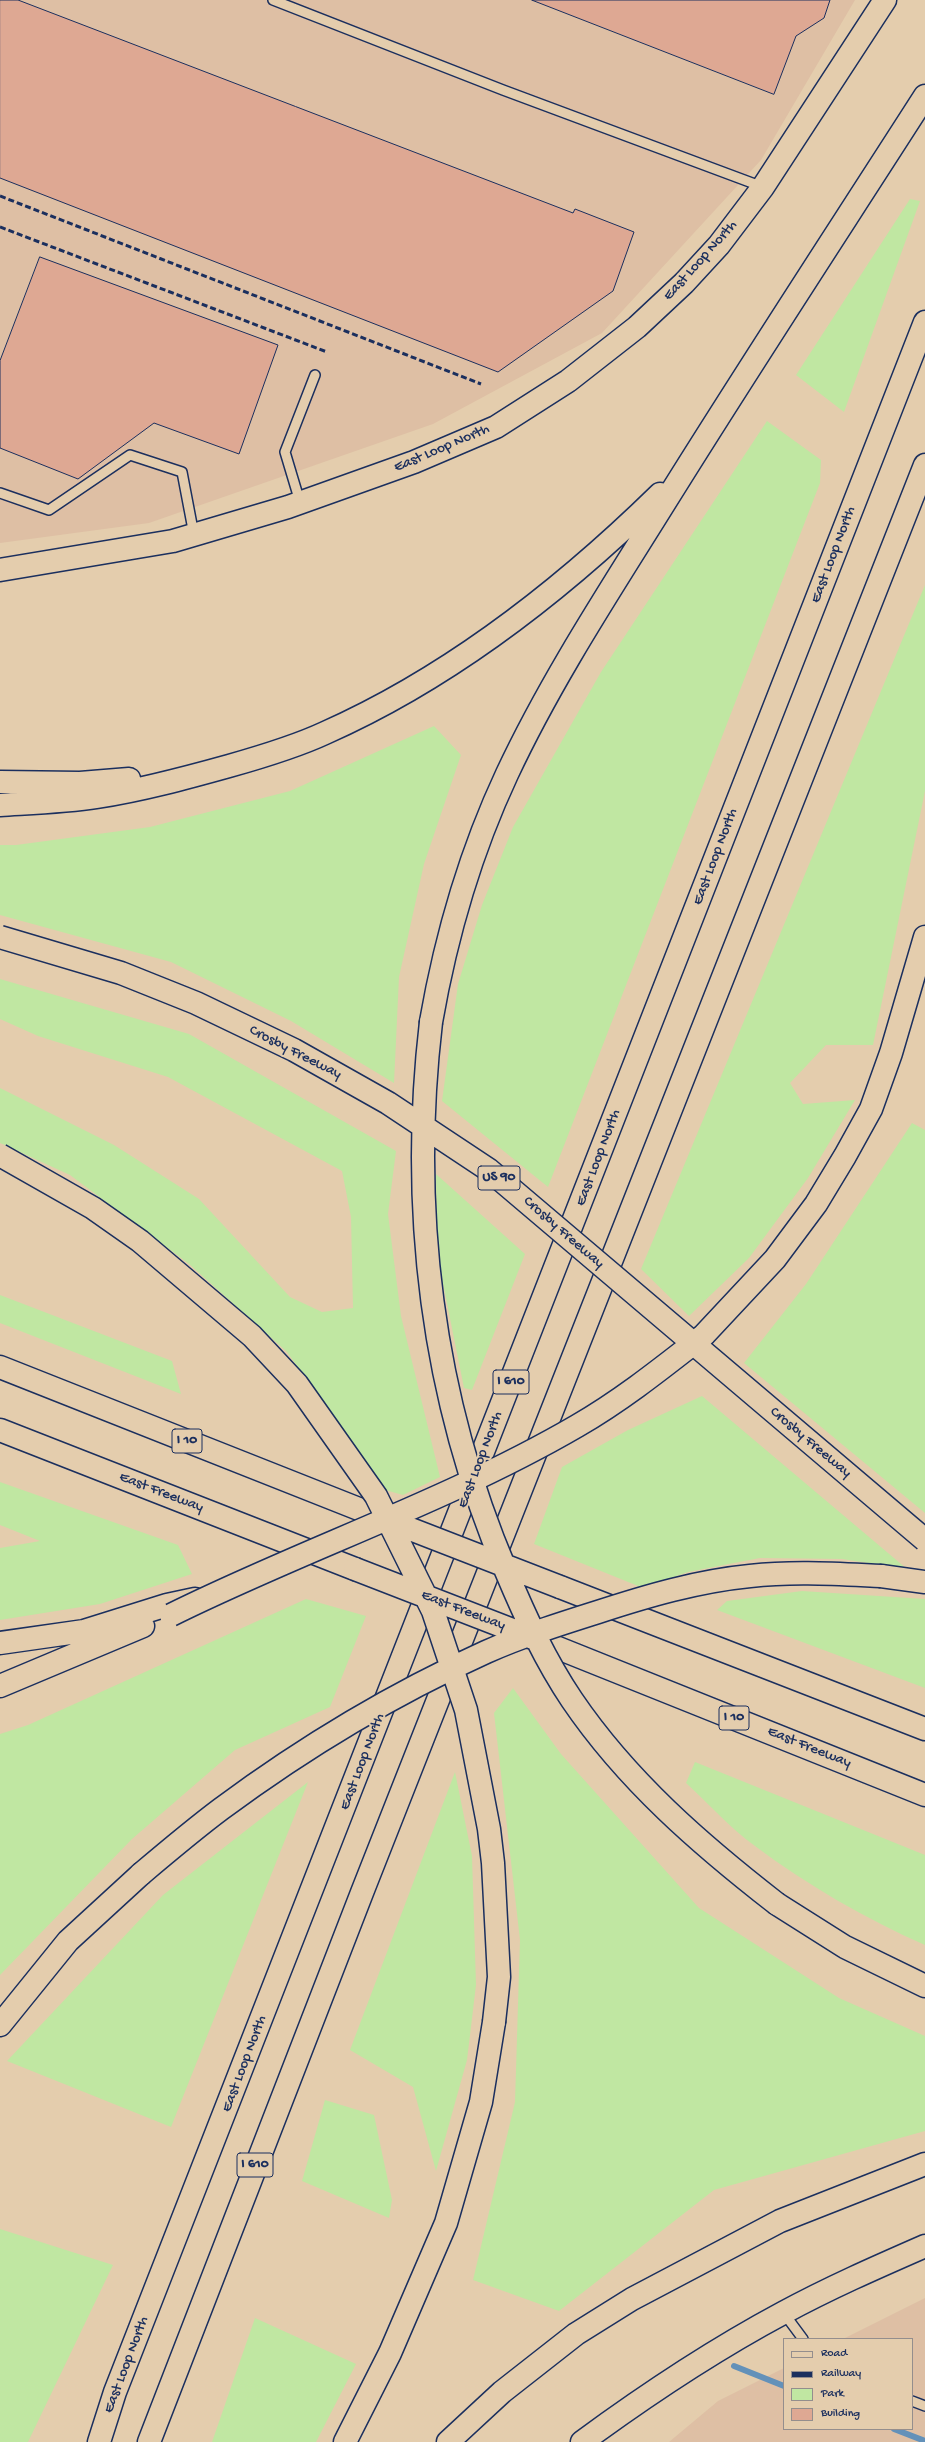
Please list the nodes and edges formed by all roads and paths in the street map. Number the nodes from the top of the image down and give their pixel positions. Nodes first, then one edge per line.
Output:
1 (274, 0) edge
2 (885, 0) edge
3 (925, 96) edge
4 (763, 187) junction
5 (925, 322) edge
6 (315, 374) dead end
7 (925, 465) edge
8 (685, 470) junction
9 (0, 493) edge
10 (294, 505) junction
11 (194, 534) junction
12 (0, 570) edge
13 (264, 756) junction
14 (0, 782) edge
15 (0, 805) edge
16 (0, 937) edge
17 (925, 937) edge
18 (0, 1155) edge
19 (0, 1367) edge
20 (0, 1430) edge
21 (925, 1540) edge
22 (925, 1582) edge
23 (169, 1610) junction
24 (0, 1643) edge
25 (0, 1686) edge
26 (925, 1730) edge
27 (925, 1794) edge
28 (925, 1986) edge
29 (0, 2024) edge
30 (925, 2164) edge
31 (925, 2246) edge
32 (783, 2312) junction
33 (801, 2338) edge
34 (913, 2401) edge
35 (925, 2406) edge
36 (99, 2442) edge
37 (149, 2442) edge
38 (345, 2442) edge
39 (448, 2442) edge
40 (582, 2442) edge

1 - 4 lane
2 - 4 main road, East Loop North
3 - 8 main road
4 - 10 main road, East Loop North
5 - 36 main road, East Loop North / I 610
6 - 10 lane
7 - 37 main road, I 610
8 - 13 main road
8 - 28 main road, bridge
9 - 11 lane
10 - 11 main road, East Loop North
11 - 12 main road, East Loop North
13 - 14 main road
13 - 15 main road
16 - 21 main road, Crosby Freeway / US 90, bridge
17 - 23 main road, bridge
18 - 38 main road, bridge
19 - 26 main road, I 10, bridge
20 - 27 main road, East Freeway / I 10, bridge
22 - 29 main road, bridge
23 - 24 main road
23 - 25 main road
30 - 39 main road
31 - 32 main road
32 - 33 lane
32 - 40 main road
34 - 35 lane

